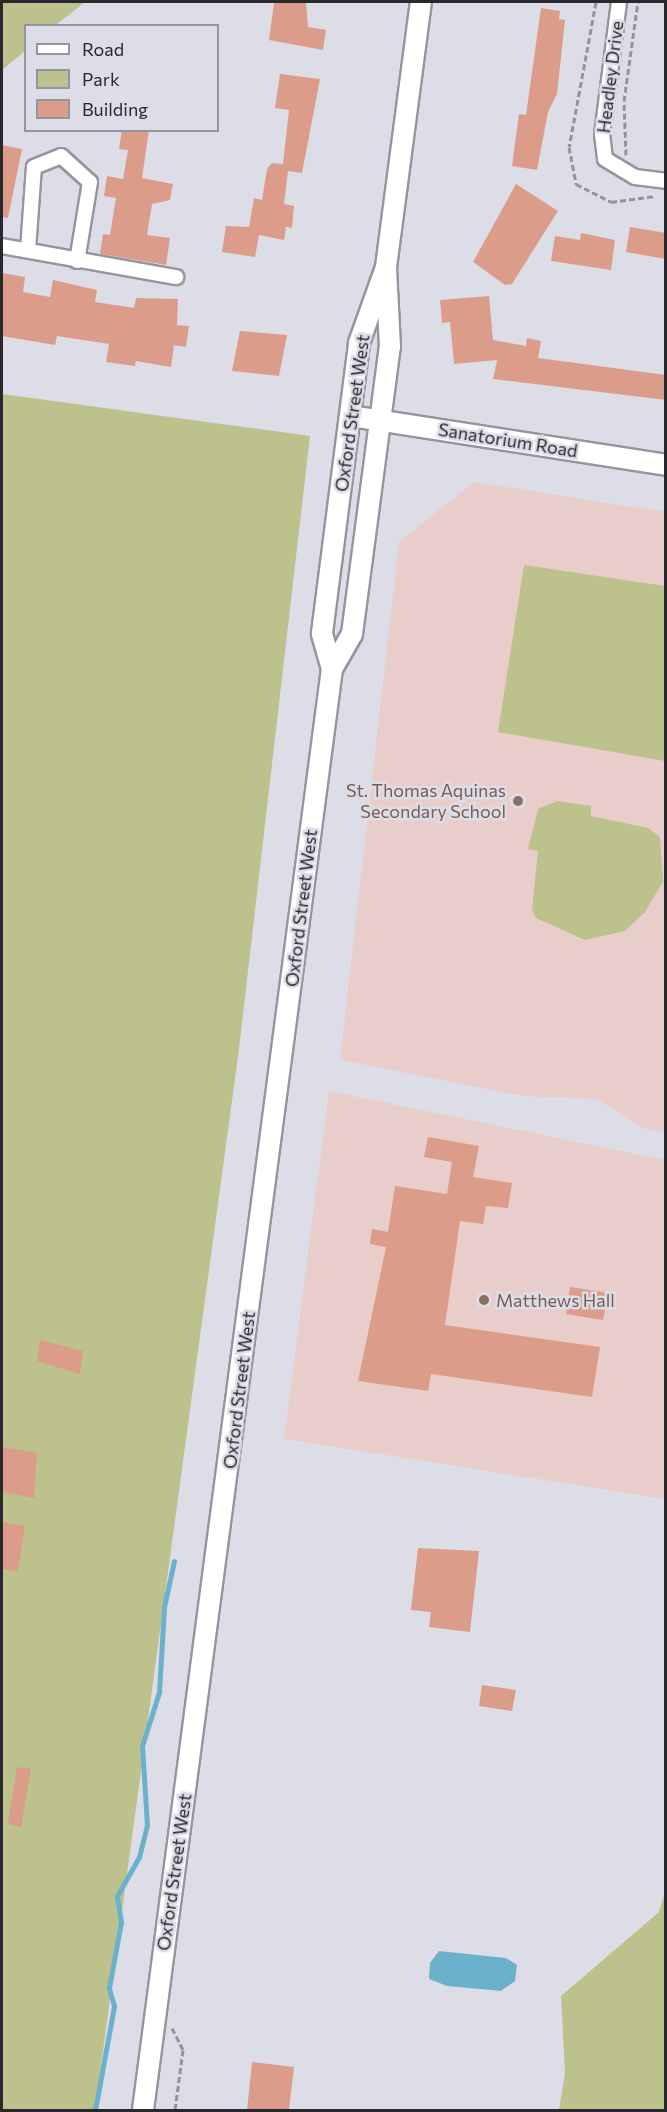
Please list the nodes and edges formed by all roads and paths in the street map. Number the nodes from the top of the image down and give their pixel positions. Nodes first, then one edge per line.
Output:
1 (421, 2) edge
2 (619, 2) edge
3 (638, 2) edge
4 (626, 165) dead end
5 (666, 181) edge
6 (2, 246) edge
7 (28, 250) junction
8 (77, 261) junction
9 (386, 267) junction
10 (176, 277) dead end
11 (350, 416) junction
12 (380, 421) junction
13 (666, 465) edge
14 (332, 669) junction
15 (158, 1998) junction
16 (143, 2110) edge
17 (175, 2110) edge

1 - 9 main road, Oxford Street West
2 - 5 street, Headley Drive
3 - 4 path
6 - 7 street
7 - 8 street
7 - 8 street
8 - 10 street
9 - 11 main road, Oxford Street West
9 - 12 main road, Oxford Street West
11 - 12 main road, Sanatorium Road
11 - 14 main road, Oxford Street West
12 - 13 main road, Sanatorium Road
12 - 14 main road, Oxford Street West
14 - 15 main road, Oxford Street West
15 - 16 main road, Oxford Street West
15 - 17 path

